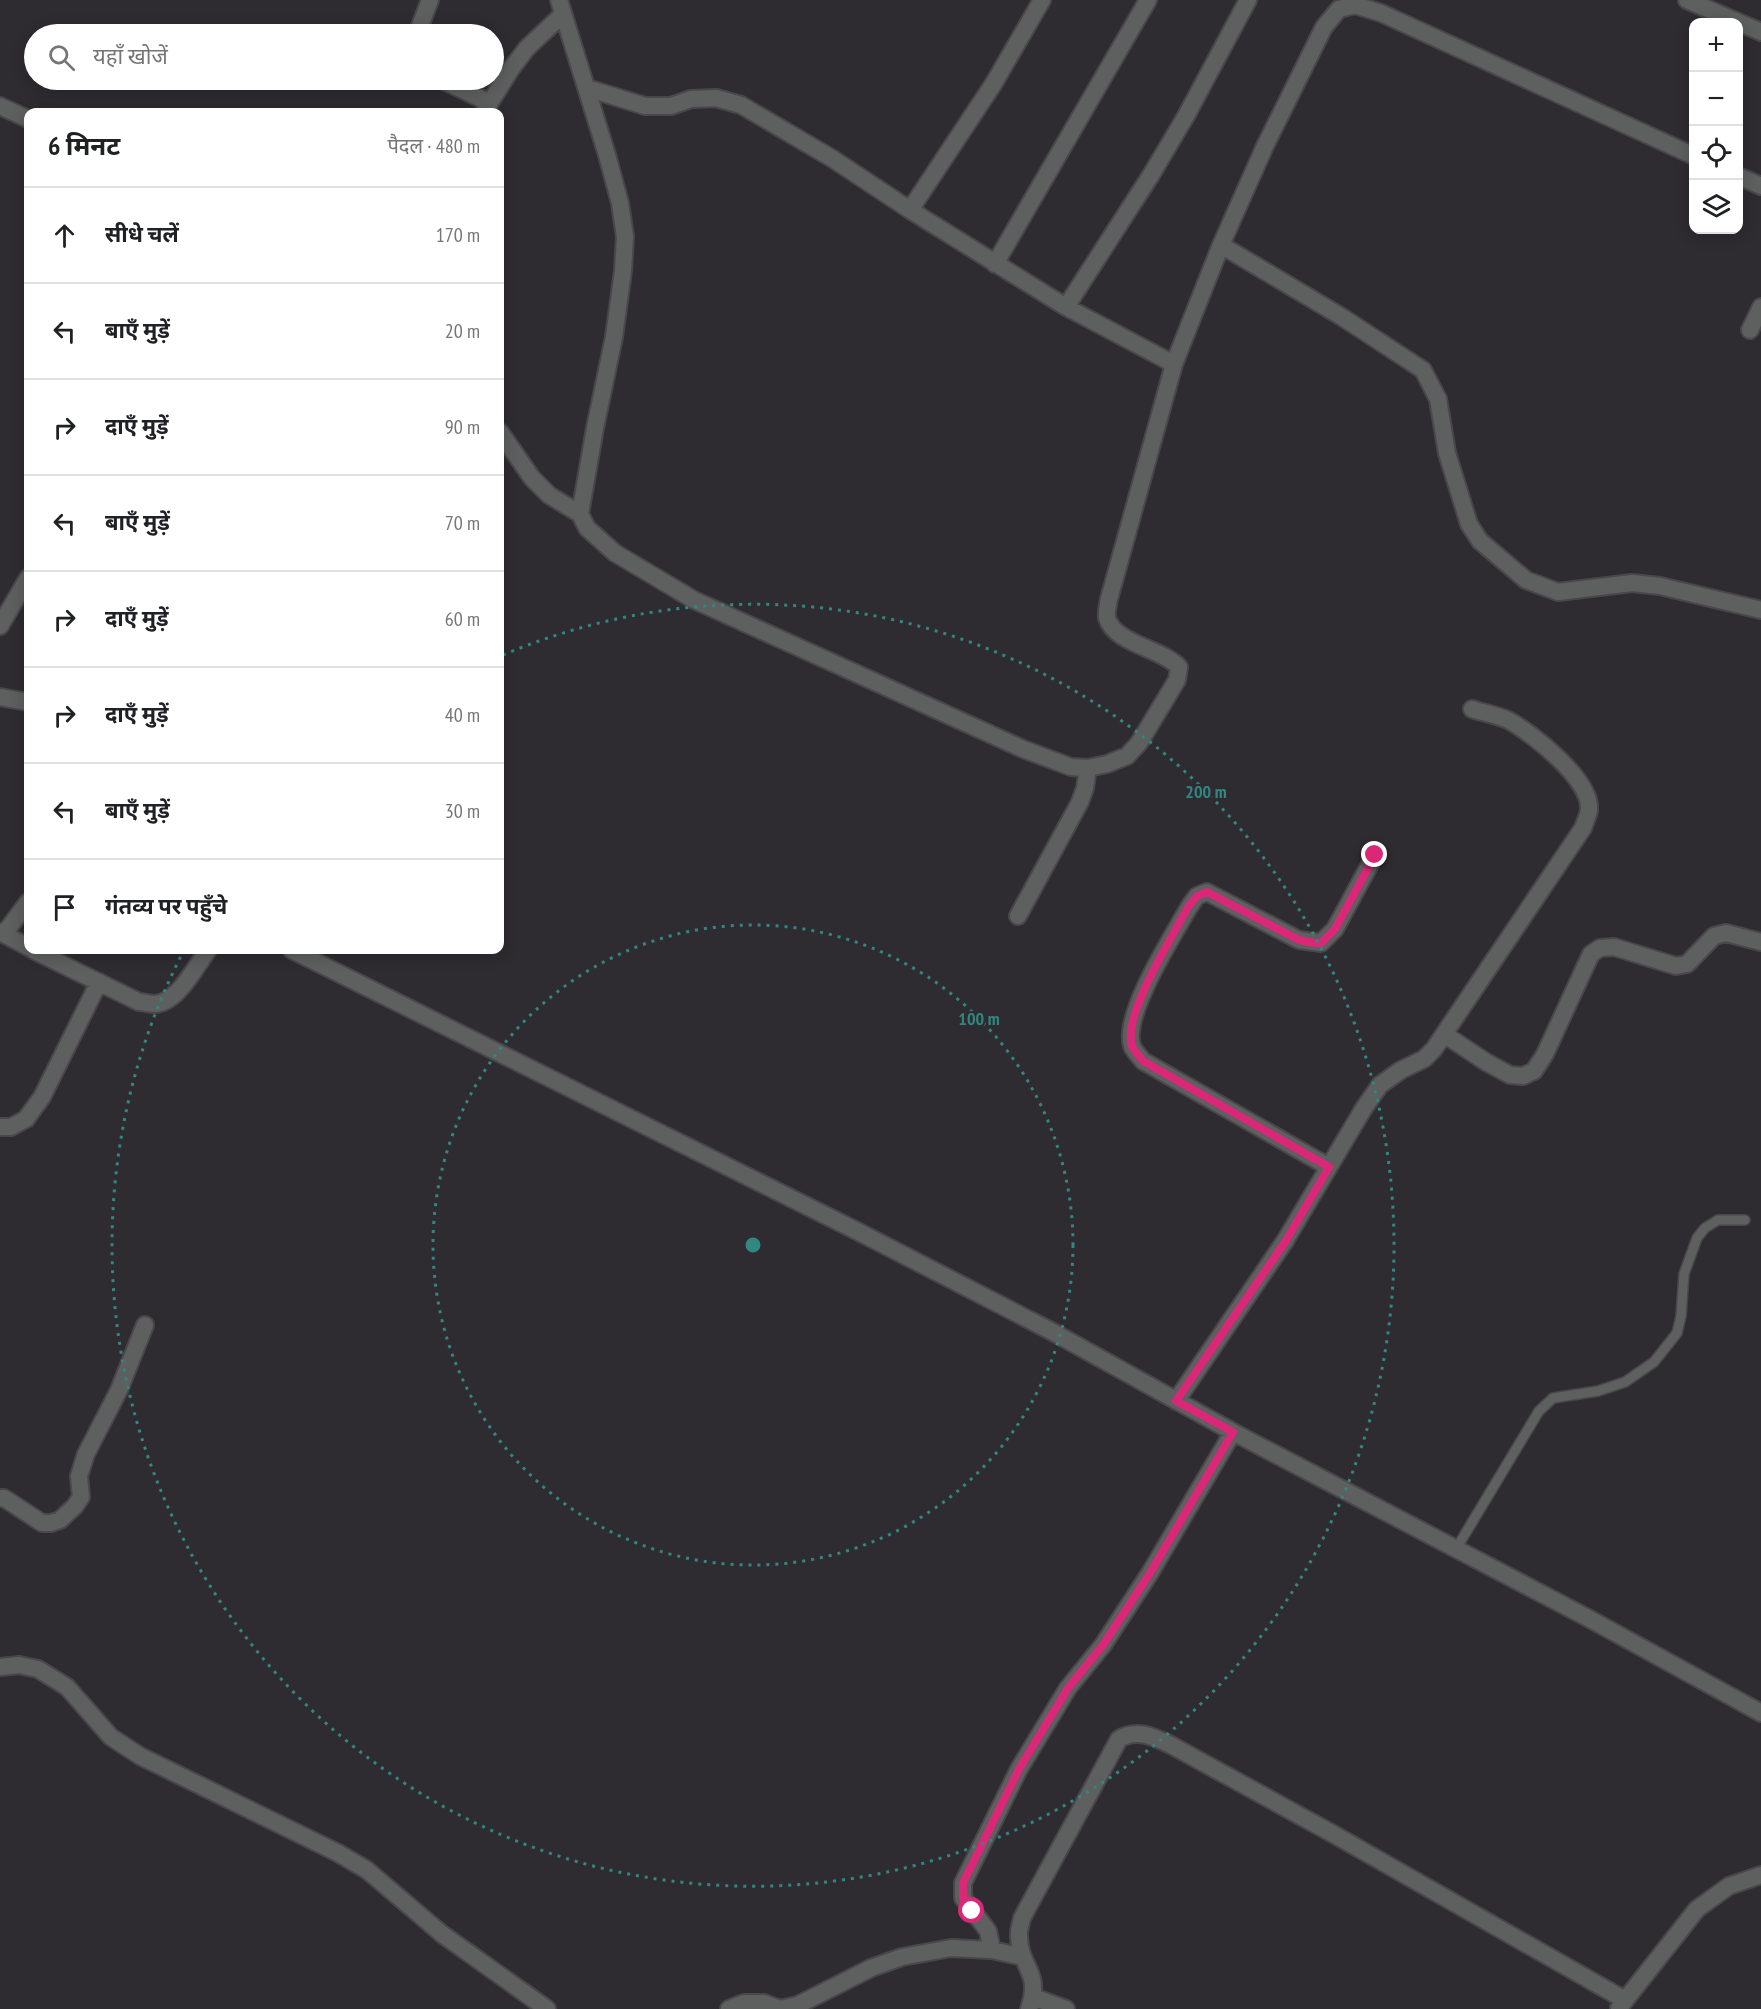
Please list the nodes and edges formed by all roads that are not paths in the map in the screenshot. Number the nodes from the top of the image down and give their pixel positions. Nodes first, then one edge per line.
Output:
1 (430, 0) edge
2 (1042, 0) edge
3 (1148, 0) edge
4 (1248, 0) edge
5 (1687, 0) edge
6 (561, 7) edge
7 (421, 24) edge
8 (1761, 32) edge
9 (504, 80) edge
10 (587, 88) junction
11 (458, 90) edge
12 (498, 90) edge
13 (0, 106) edge
14 (487, 108) edge
15 (24, 116) edge
16 (1689, 154) edge
17 (1743, 178) edge
18 (1761, 186) edge
19 (910, 210) junction
20 (1221, 245) junction
21 (995, 264) junction
22 (1761, 307) edge
23 (1066, 308) junction
24 (1750, 330) dead end
25 (1173, 364) junction
26 (504, 438) edge
27 (580, 514) junction
28 (24, 585) edge
29 (1761, 610) edge
30 (0, 626) edge
31 (0, 698) edge
32 (24, 701) edge
33 (1473, 709) dead end
34 (1088, 768) junction
35 (1375, 855) dead end
36 (24, 907) edge
37 (1018, 916) dead end
38 (2, 933) edge
39 (1761, 942) edge
40 (24, 945) edge
41 (41, 954) edge
42 (205, 954) edge
43 (300, 954) edge
44 (99, 982) junction
45 (1444, 1034) junction
46 (0, 1127) edge
47 (1329, 1167) junction
48 (1745, 1220) dead end
49 (145, 1325) dead end
50 (1176, 1401) junction
51 (1233, 1432) junction
52 (0, 1498) edge
53 (1456, 1549) junction
54 (0, 1667) edge
55 (1759, 1708) edge
56 (1761, 1875) edge
57 (992, 1950) junction
58 (1023, 1957) junction
59 (1031, 2003) edge
60 (1621, 2004) edge
61 (546, 2009) edge
62 (729, 2009) edge
63 (1066, 2009) edge

1 - 7 street
2 - 19 street
3 - 21 street
4 - 23 street
5 - 8 street
6 - 9 street
6 - 10 street
10 - 19 street
10 - 27 street
11 - 14 street
12 - 14 street
13 - 15 street
16 - 20 street
17 - 18 street
19 - 21 street
20 - 25 street
20 - 29 street
21 - 23 street
22 - 24 street
23 - 25 street
25 - 34 street
26 - 27 street
27 - 34 street
28 - 30 street
31 - 32 street
33 - 45 street
34 - 37 street
35 - 47 street
36 - 38 street
38 - 40 street
39 - 45 street
41 - 44 street
42 - 44 street
43 - 50 street
44 - 46 street
45 - 47 street
47 - 50 street
48 - 53 lane
49 - 52 street
50 - 51 street
51 - 53 street
51 - 57 street
53 - 55 street
54 - 61 street
56 - 60 street
57 - 58 street
57 - 62 street
58 - 59 street
58 - 60 street
59 - 63 street

